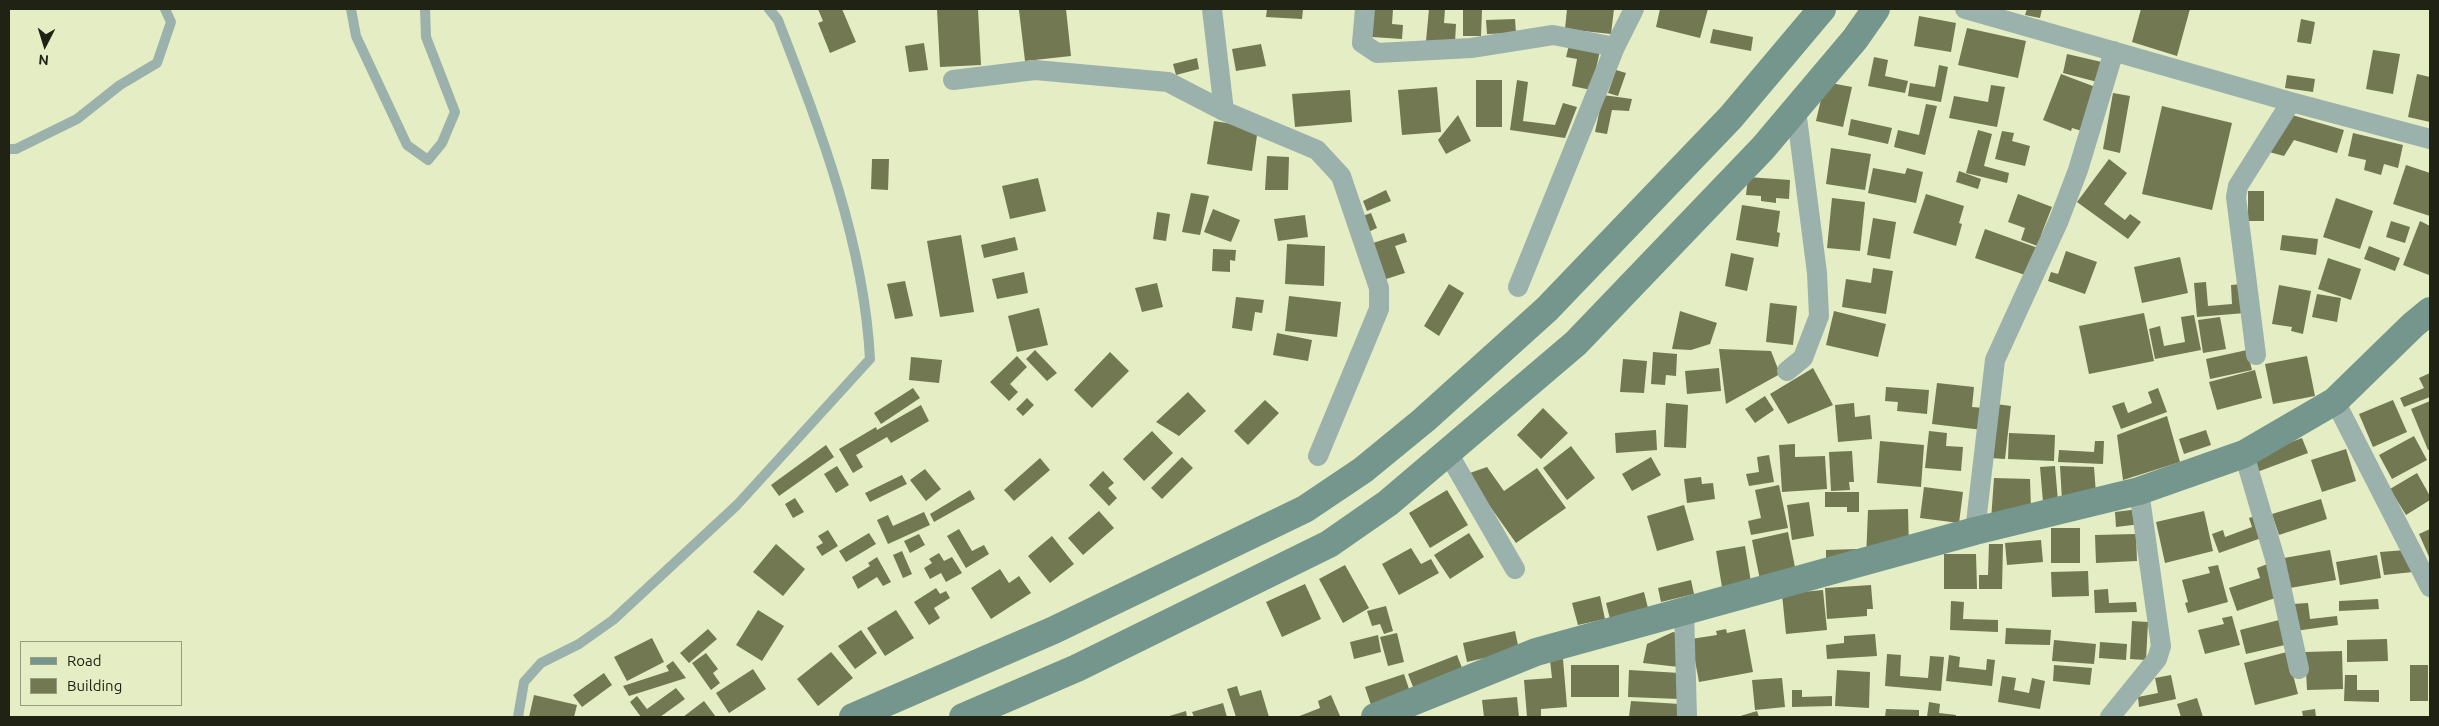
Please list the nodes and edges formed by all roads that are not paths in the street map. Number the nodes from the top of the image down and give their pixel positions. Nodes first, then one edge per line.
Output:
1 (165, 9) edge
2 (351, 9) edge
3 (425, 9) edge
4 (769, 9) edge
5 (1212, 9) edge
6 (1365, 9) edge
7 (1634, 9) edge
8 (1822, 9) edge
9 (1876, 9) edge
10 (1965, 9) edge
11 (1615, 47) junction
12 (2114, 51) junction
13 (952, 80) dead end
14 (2291, 102) junction
15 (1796, 110) junction
16 (1224, 111) junction
17 (2430, 139) edge
18 (9, 149) edge
19 (1518, 287) dead end
20 (2430, 311) edge
21 (2256, 355) dead end
22 (1787, 371) dead end
23 (2335, 401) junction
24 (1448, 453) junction
25 (2244, 454) junction
26 (1318, 456) dead end
27 (2139, 491) junction
28 (1975, 531) junction
29 (1515, 569) dead end
30 (2430, 587) edge
31 (1684, 610) junction
32 (2299, 668) dead end
33 (518, 717) edge
34 (853, 717) edge
35 (963, 717) edge
36 (1375, 717) edge
37 (1687, 717) edge
38 (2110, 717) edge

1 - 18 lane
2 - 3 lane
4 - 33 lane
5 - 16 street
6 - 11 street
7 - 11 street
8 - 34 main road
9 - 15 main road
10 - 12 street
11 - 19 street
12 - 14 street
12 - 28 street
13 - 16 street
14 - 17 street
14 - 21 street
15 - 22 street
15 - 24 main road
16 - 26 street
20 - 23 main road
23 - 25 main road
23 - 30 street
24 - 29 street
24 - 35 main road
25 - 27 main road
25 - 32 street
27 - 28 main road
27 - 38 street
28 - 31 main road
31 - 36 main road
31 - 37 street

